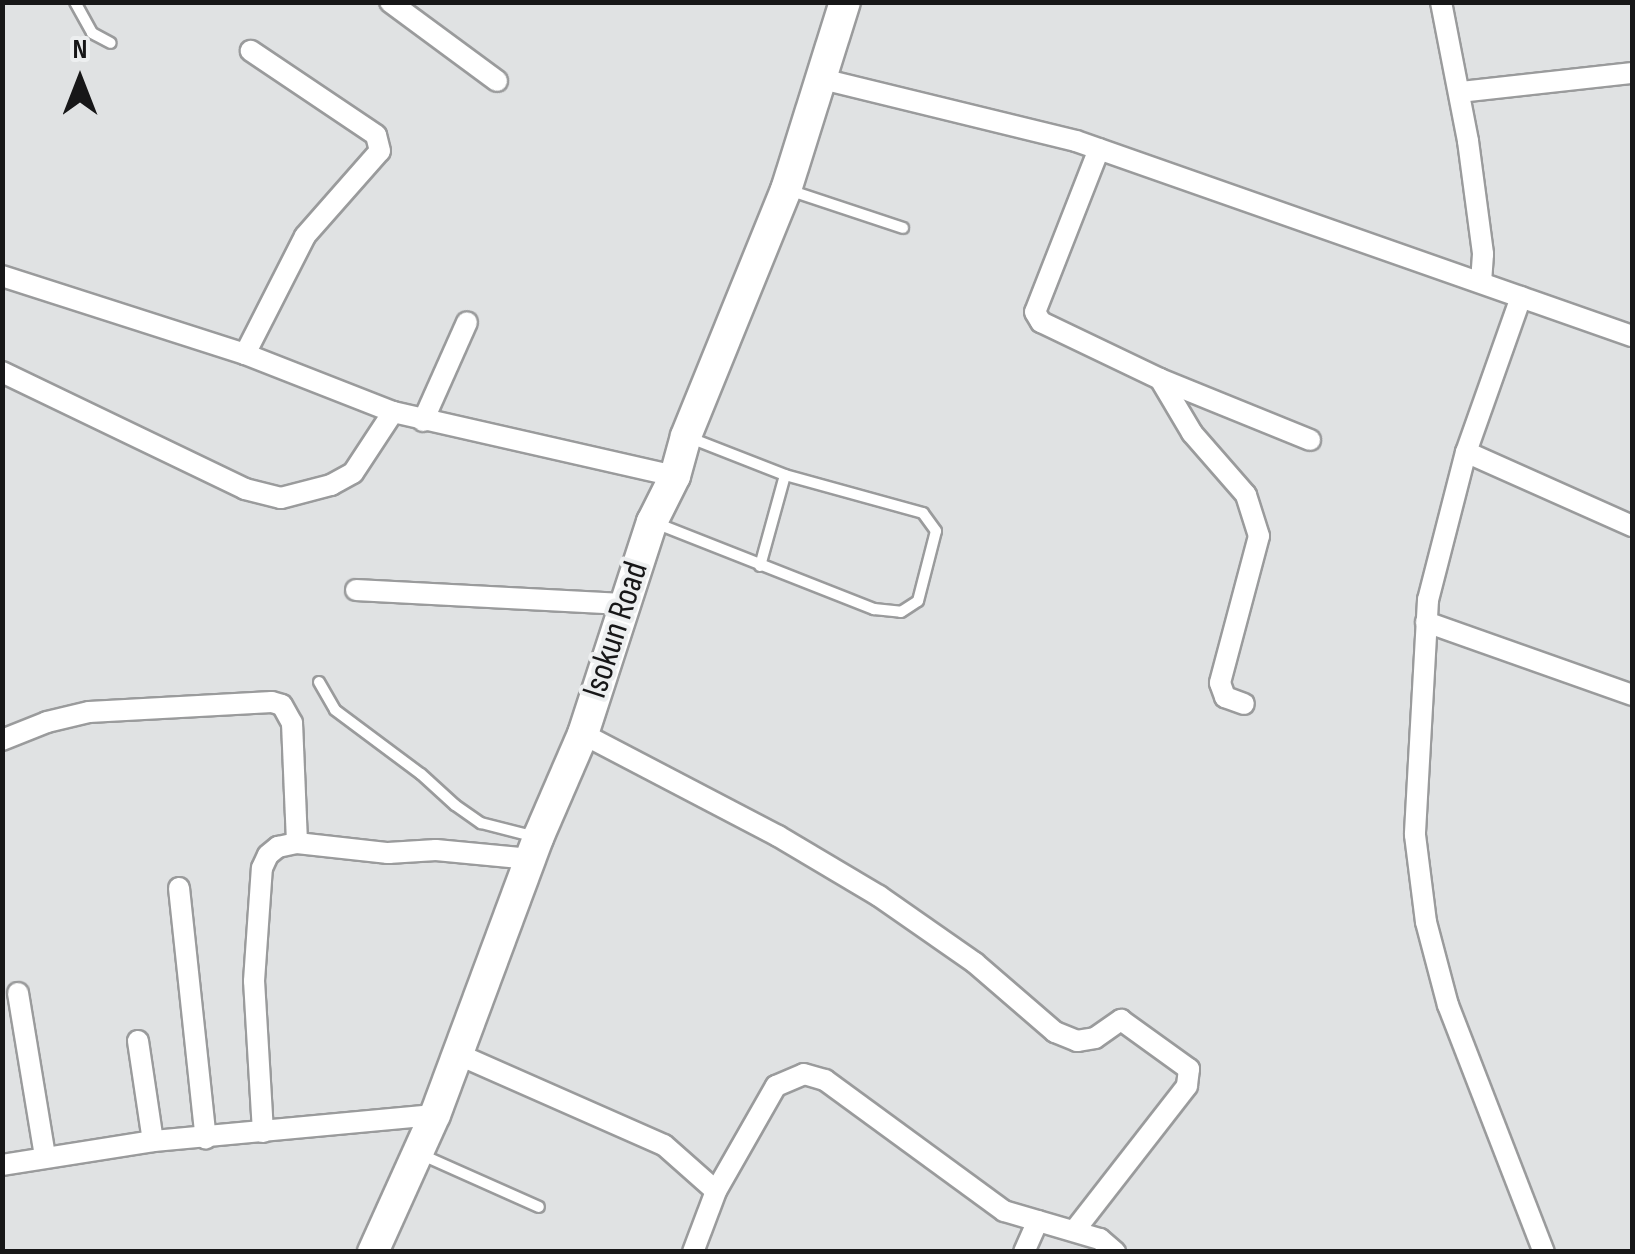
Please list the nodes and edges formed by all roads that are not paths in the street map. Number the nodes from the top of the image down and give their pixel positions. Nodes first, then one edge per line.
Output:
1 (76, 2) edge
2 (390, 2) edge
3 (844, 2) edge
4 (1441, 2) edge
5 (111, 43) dead end
6 (251, 52) dead end
7 (1632, 73) edge
8 (822, 79) junction
9 (497, 81) dead end
10 (1460, 92) junction
11 (1099, 149) junction
12 (786, 190) junction
13 (903, 228) dead end
14 (2, 276) edge
15 (1481, 280) junction
16 (1521, 296) junction
17 (467, 322) dead end
18 (1632, 336) edge
19 (244, 354) junction
20 (2, 372) edge
21 (1160, 379) junction
22 (393, 412) junction
23 (423, 421) junction
24 (686, 436) junction
25 (1310, 440) dead end
26 (1466, 452) junction
27 (785, 475) junction
28 (675, 476) junction
29 (652, 522) junction
30 (1632, 526) edge
31 (760, 566) junction
32 (356, 590) dead end
33 (623, 604) junction
34 (1426, 622) junction
35 (319, 682) dead end
36 (1632, 694) edge
37 (1244, 704) dead end
38 (583, 734) junction
39 (2, 740) edge
40 (297, 843) junction
41 (535, 848) junction
42 (179, 888) dead end
43 (18, 993) dead end
44 (138, 1041) dead end
45 (455, 1053) junction
46 (435, 1115) junction
47 (263, 1132) junction
48 (206, 1139) junction
49 (154, 1141) junction
50 (415, 1152) junction
51 (45, 1156) junction
52 (2, 1165) edge
53 (716, 1191) junction
54 (540, 1207) dead end
55 (1038, 1221) junction
56 (1075, 1230) junction
57 (373, 1252) edge
58 (693, 1252) edge
59 (1024, 1252) edge
60 (1116, 1252) edge
61 (1544, 1252) edge

1 - 5 lane
2 - 9 street
3 - 8 main road, Isokun Road
4 - 10 street
6 - 19 street
7 - 10 street
8 - 11 street
8 - 12 main road, Isokun Road
10 - 15 street
11 - 15 street
11 - 21 street
12 - 13 lane
12 - 24 main road, Isokun Road
14 - 19 street
15 - 16 street
16 - 18 street
16 - 26 street
17 - 23 street
19 - 22 street
20 - 22 street
21 - 25 street
21 - 37 street
22 - 23 street
23 - 28 street
24 - 27 lane
24 - 28 main road, Isokun Road
26 - 30 street
26 - 34 street
27 - 31 lane
27 - 31 lane
28 - 29 main road, Isokun Road
29 - 31 lane
29 - 33 main road, Isokun Road
32 - 33 street
33 - 38 main road, Isokun Road
34 - 36 street
34 - 61 street
35 - 41 lane
38 - 41 main road, Isokun Road
38 - 56 street
39 - 40 street
40 - 41 street
40 - 47 street
41 - 45 main road, Isokun Road
42 - 48 street
43 - 51 street
44 - 49 street
45 - 46 main road, Isokun Road
45 - 53 street
46 - 47 street
46 - 50 main road, Isokun Road
47 - 48 street
48 - 49 street
49 - 51 street
50 - 54 lane
50 - 57 main road, Isokun Road
51 - 52 street
53 - 55 street
53 - 58 street
55 - 56 street
55 - 59 street
56 - 60 street

